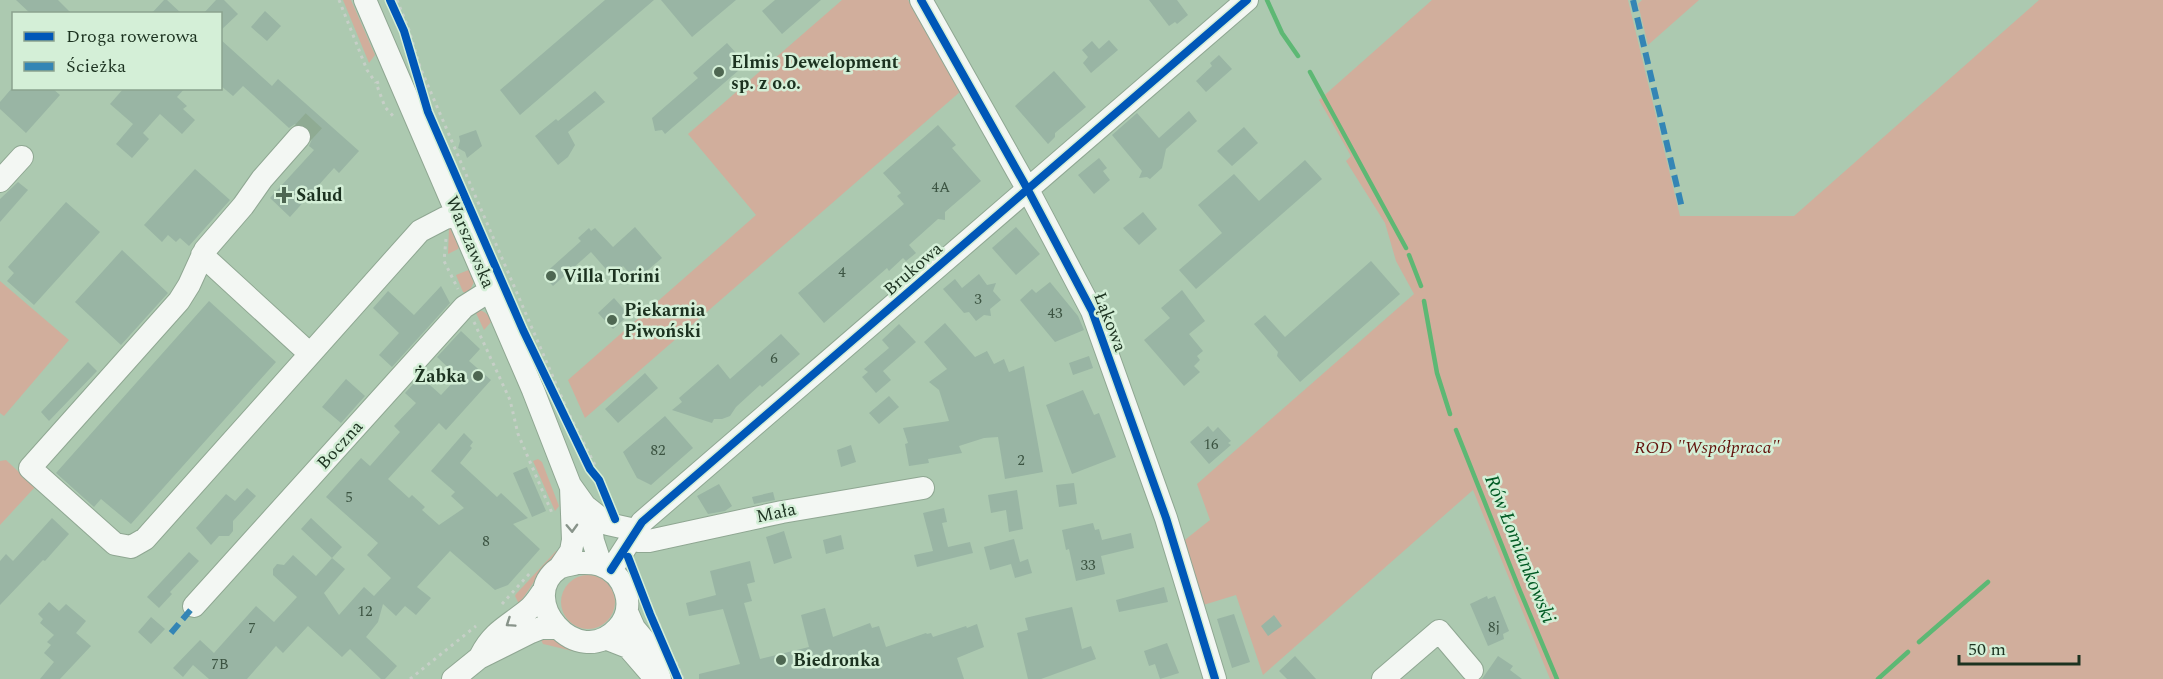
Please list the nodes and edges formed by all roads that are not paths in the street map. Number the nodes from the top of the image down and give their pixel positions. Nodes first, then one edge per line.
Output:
1 (365, 0) edge
2 (921, 0) edge
3 (1247, 0) edge
4 (299, 136) tunnel mouth
5 (22, 157) dead end
6 (0, 182) edge
7 (1028, 190) junction
8 (452, 217) junction
9 (202, 255) junction
10 (494, 281) junction
11 (310, 354) junction
12 (571, 485) junction
13 (923, 488) dead end
14 (585, 506) junction
15 (633, 534) junction
16 (560, 567) junction
17 (606, 567) junction
18 (544, 590) junction
19 (194, 606) dead end
20 (627, 612) junction
21 (558, 628) junction
22 (605, 638) junction
23 (479, 658) junction
24 (665, 669) edge
25 (1472, 670) dead end
26 (453, 679) edge
27 (1215, 679) edge
28 (1383, 679) edge

1 - 8 street, Warszawska
2 - 7 street, Łąkowa
3 - 7 street, Brukowa
4 - 9 street
5 - 6 street
7 - 15 street, Brukowa
7 - 27 street, Łąkowa
8 - 10 street, Warszawska
8 - 11 street
9 - 11 street
9 - 11 street
10 - 12 street, Warszawska
10 - 19 street, Boczna
12 - 14 street, Warszawska
12 -> 16 street, Warszawska
13 - 15 street, Mała
14 - 15 street, Warszawska
14 - 17 street, Warszawska
15 - 17 street, Brukowa
16 - 17 street
16 - 18 street
17 - 20 street
18 - 21 street
18 -> 23 street
20 - 22 street
20 - 24 street
21 - 22 street
21 - 23 street
22 - 24 street
23 - 26 street
25 - 28 street

